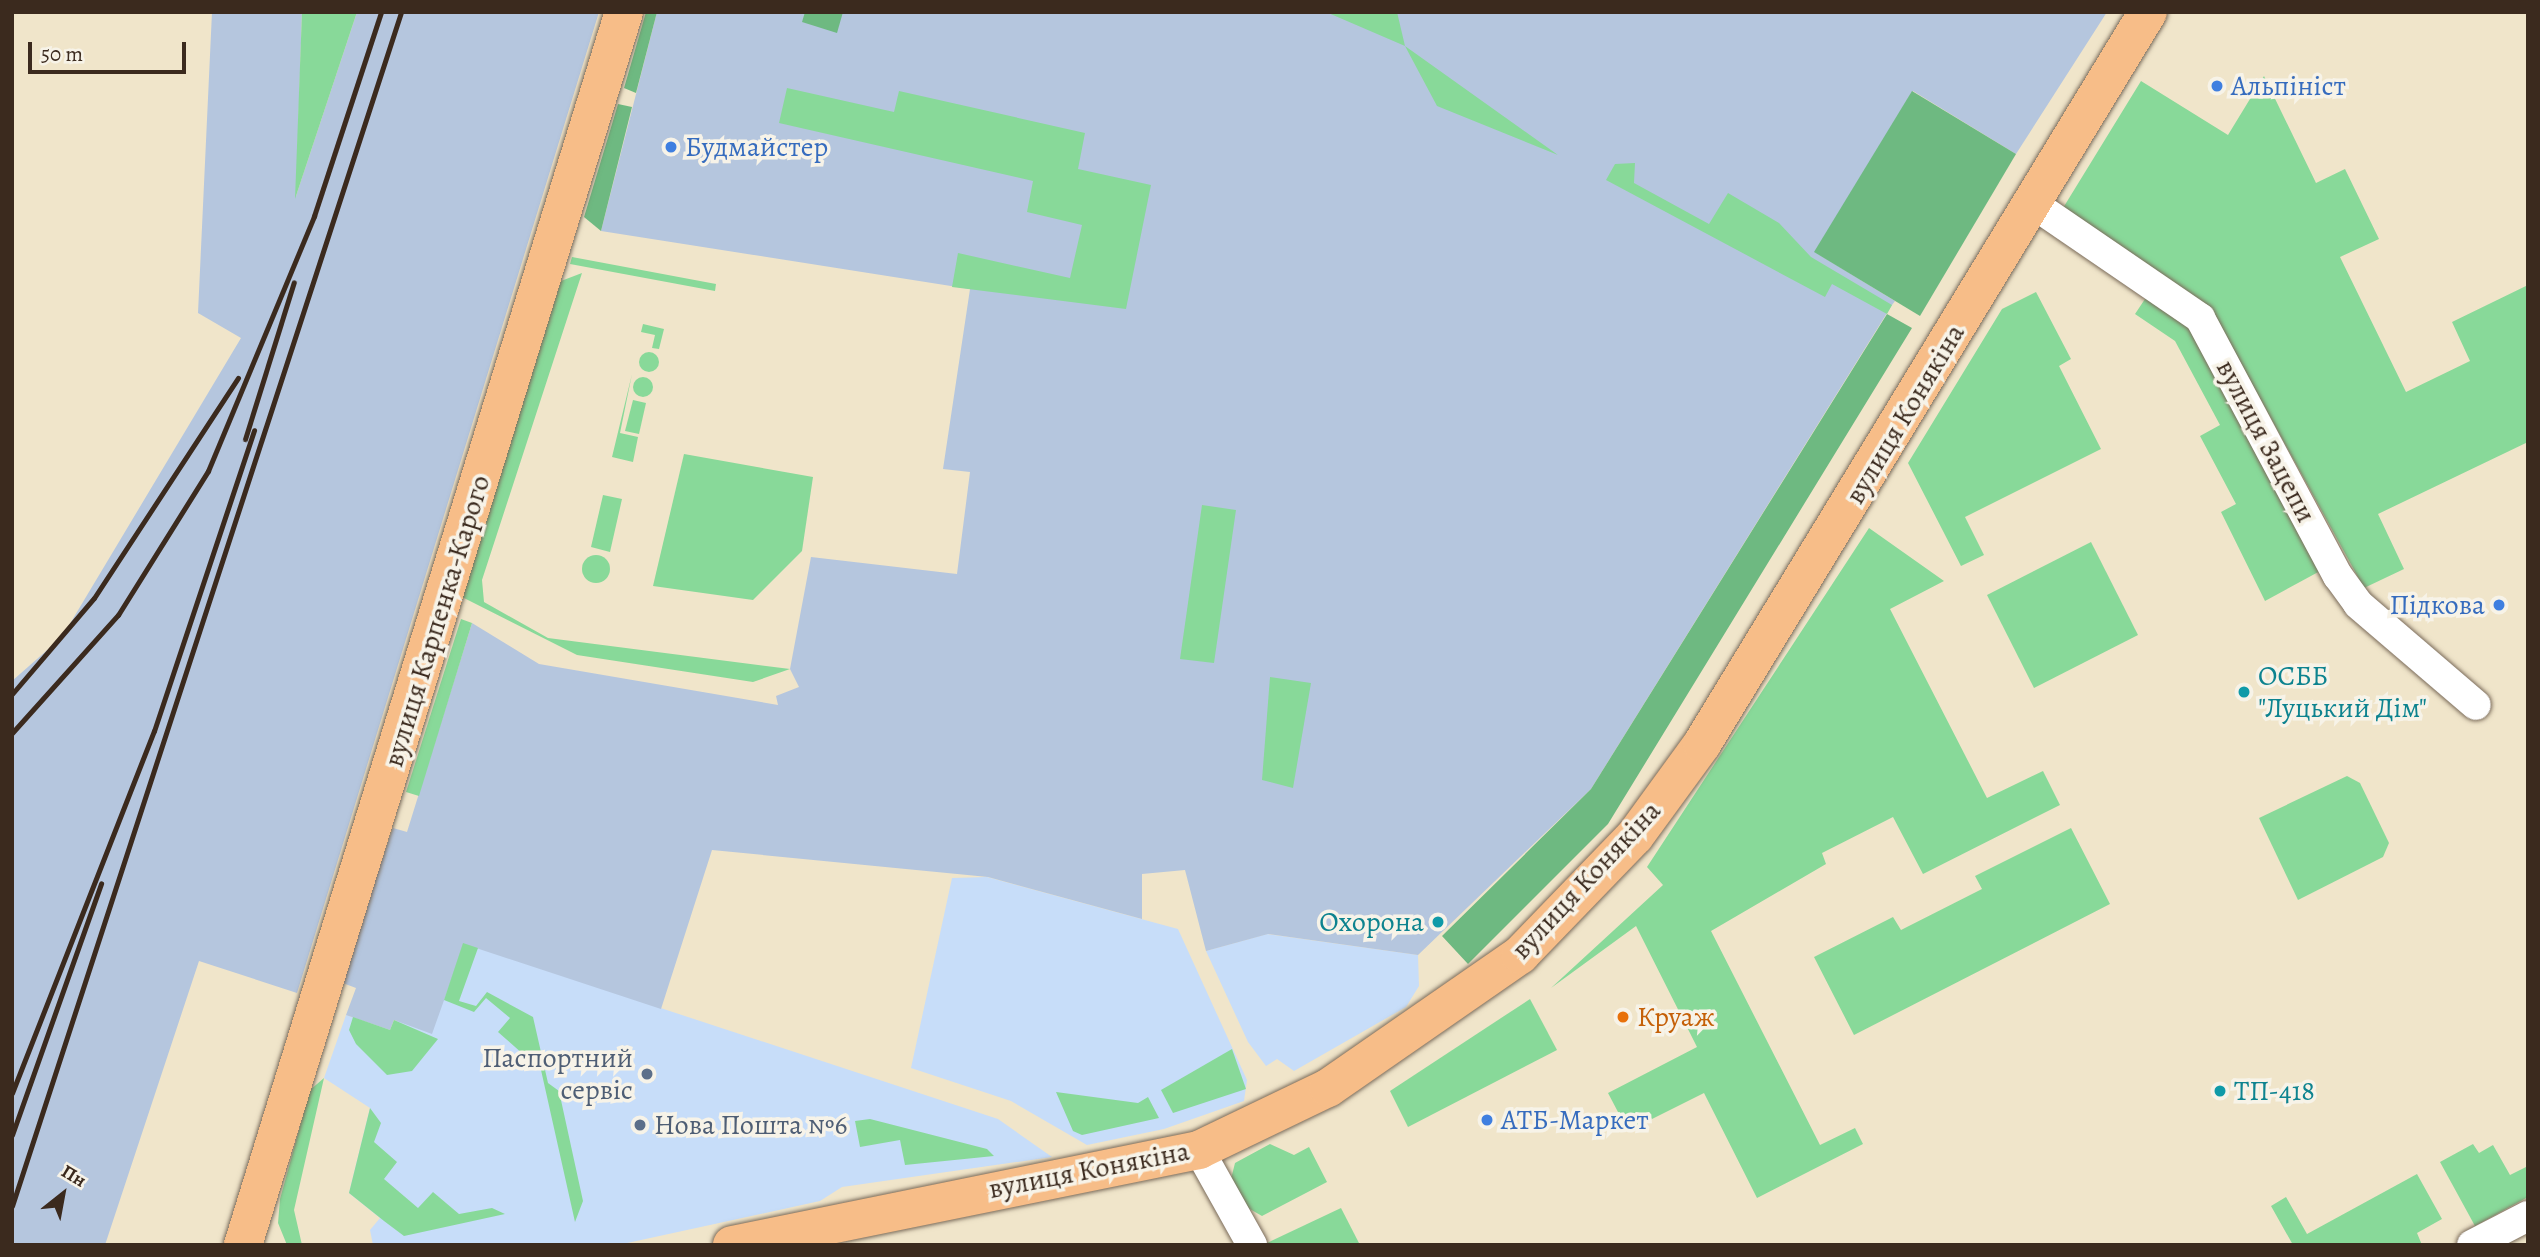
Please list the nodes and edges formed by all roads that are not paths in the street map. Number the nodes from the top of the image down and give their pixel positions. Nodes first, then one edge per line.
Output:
1 (624, 12) edge
2 (2148, 12) edge
3 (2032, 203) junction
4 (2476, 705) dead end
5 (1199, 1150) junction
6 (2528, 1216) edge
7 (248, 1240) edge
8 (733, 1245) edge
9 (1252, 1245) edge
10 (2472, 1245) edge

1 - 7 main road, вулиця Карпенка-Карого
2 - 3 main road, вулиця Конякіна
3 - 4 street, вулиця Зацепи
3 - 5 main road, вулиця Конякіна
5 - 8 main road, вулиця Конякіна
5 - 9 street
6 - 10 street

